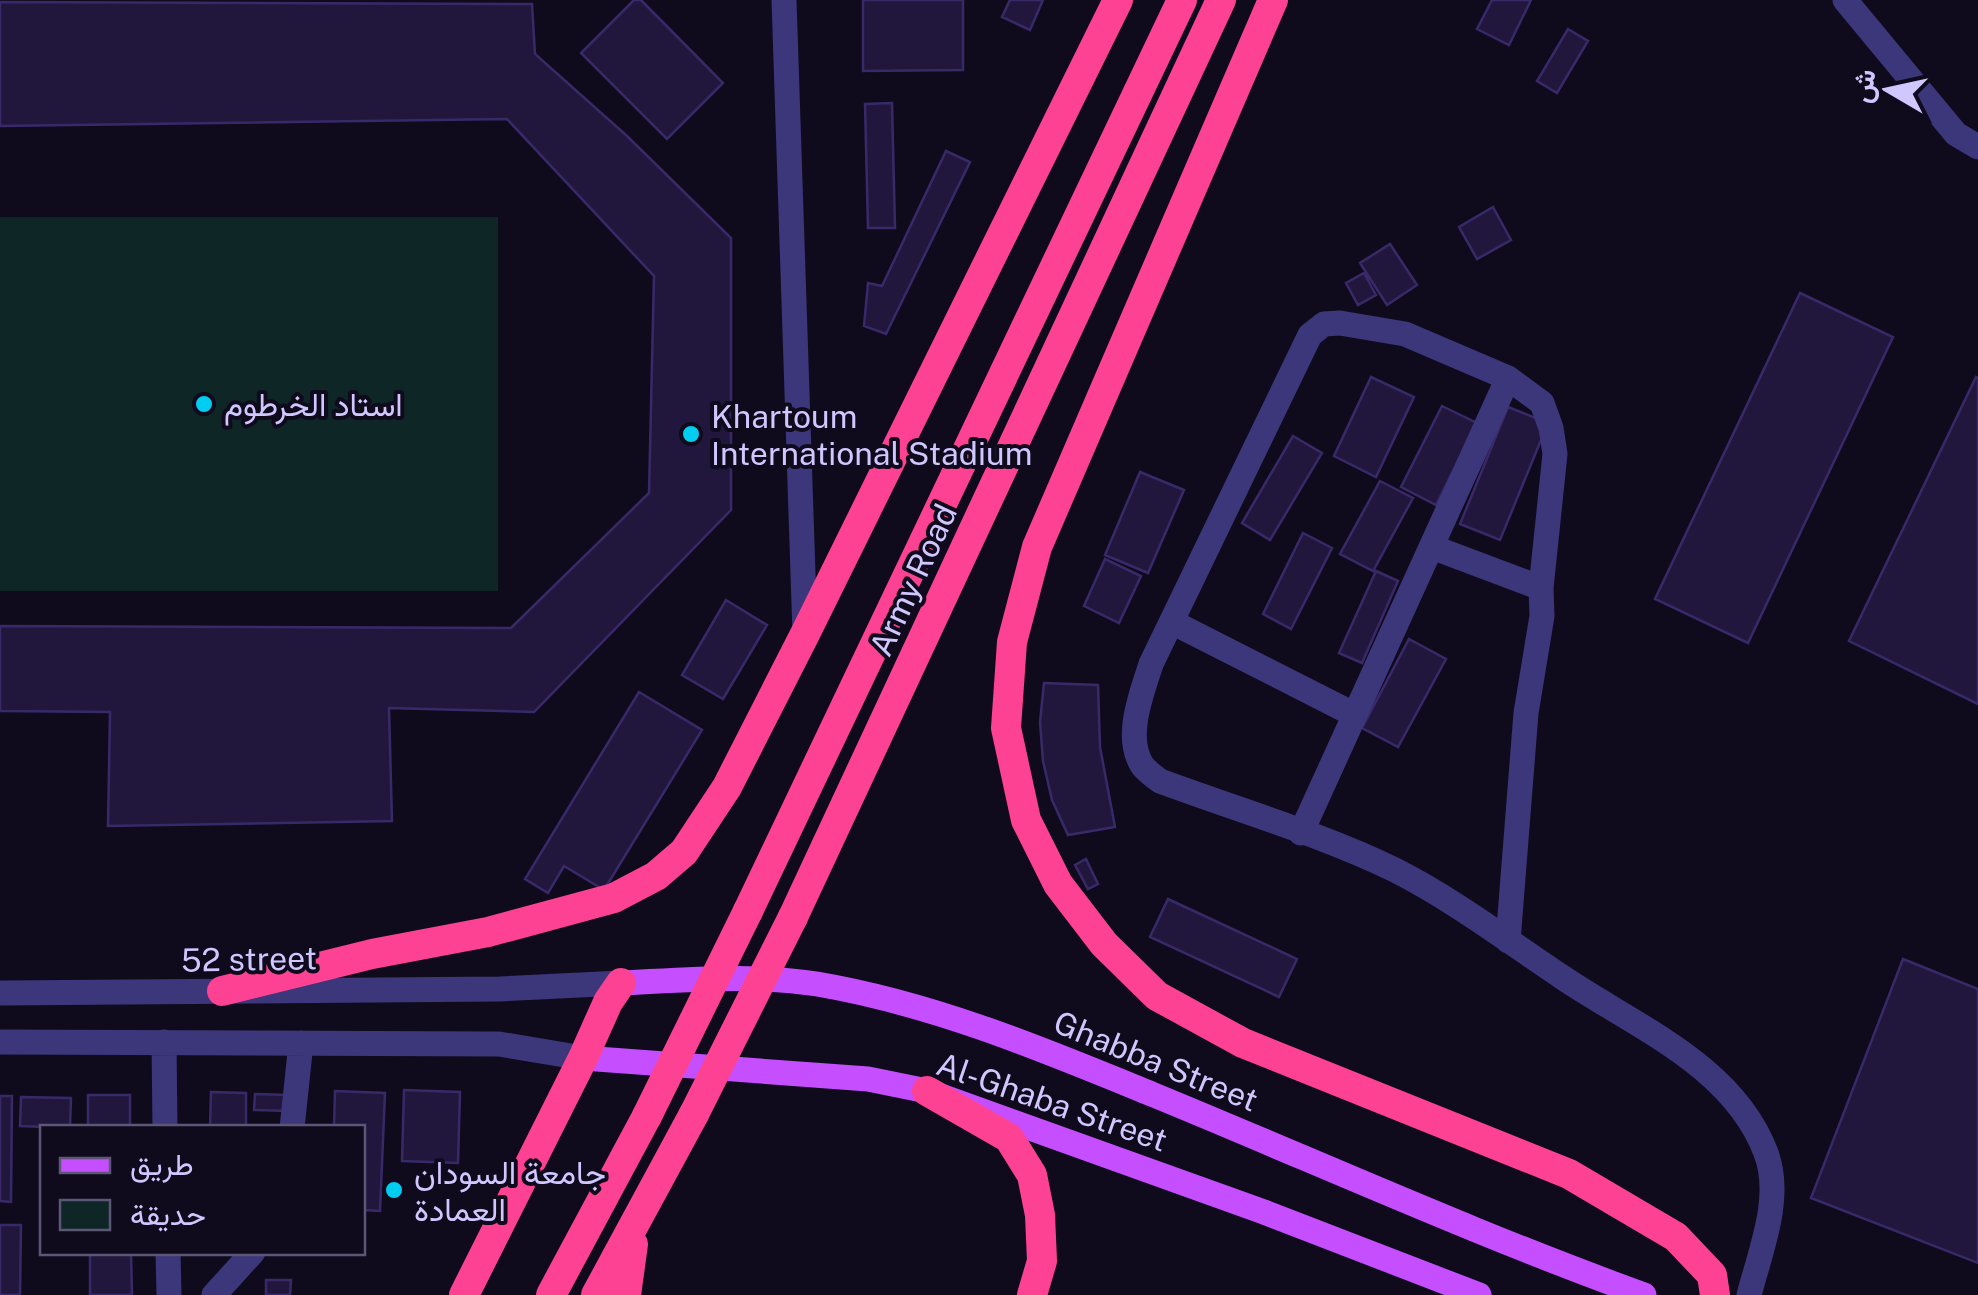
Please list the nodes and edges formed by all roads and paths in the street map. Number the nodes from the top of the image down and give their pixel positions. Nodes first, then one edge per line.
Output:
1 (784, 0) edge
2 (1118, 0) edge
3 (1182, 0) edge
4 (1221, 0) edge
5 (1273, 0) edge
6 (1845, 0) edge
7 (1978, 147) edge
8 (1508, 378) junction
9 (1432, 546) junction
10 (1540, 588) junction
11 (1172, 622) junction
12 (805, 634) junction
13 (1355, 715) junction
14 (1302, 833) junction
15 (1508, 941) junction
16 (621, 983) junction
17 (222, 992) junction
18 (0, 994) edge
19 (0, 1042) edge
20 (164, 1042) junction
21 (300, 1044) junction
22 (584, 1058) junction
23 (927, 1091) junction
24 (165, 1125) edge
25 (292, 1125) edge
26 (637, 1218) junction
27 (168, 1255) edge
28 (250, 1255) edge
29 (169, 1295) edge
30 (214, 1295) edge
31 (464, 1295) edge
32 (550, 1295) edge
33 (596, 1295) edge
34 (626, 1295) edge
35 (1032, 1295) edge
36 (1479, 1295) edge
37 (1644, 1295) edge
38 (1716, 1295) edge
39 (1749, 1295) edge

1 - 12 street
2 - 12 highway
3 - 32 highway, Army Road, bridge
4 - 26 highway, Army Road, bridge
5 - 38 highway
6 - 7 street
8 - 9 street
8 - 10 street
8 - 11 street
9 - 10 street
9 - 13 street
10 - 15 street
11 - 13 street
11 - 14 street
12 - 17 highway
13 - 14 street
14 - 15 street
15 - 39 street
16 - 17 street, 52 street
16 - 22 highway
16 - 37 main road, Ghabba Street
17 - 18 street, 52 street
19 - 20 street
20 - 21 street
20 - 24 street
21 - 22 street
21 - 25 street
22 - 23 main road, Al-Ghaba Street
22 - 31 highway
23 - 35 highway
23 - 36 main road, Al-Ghaba Street
26 - 33 highway
26 - 34 highway
27 - 29 street
28 - 30 street

